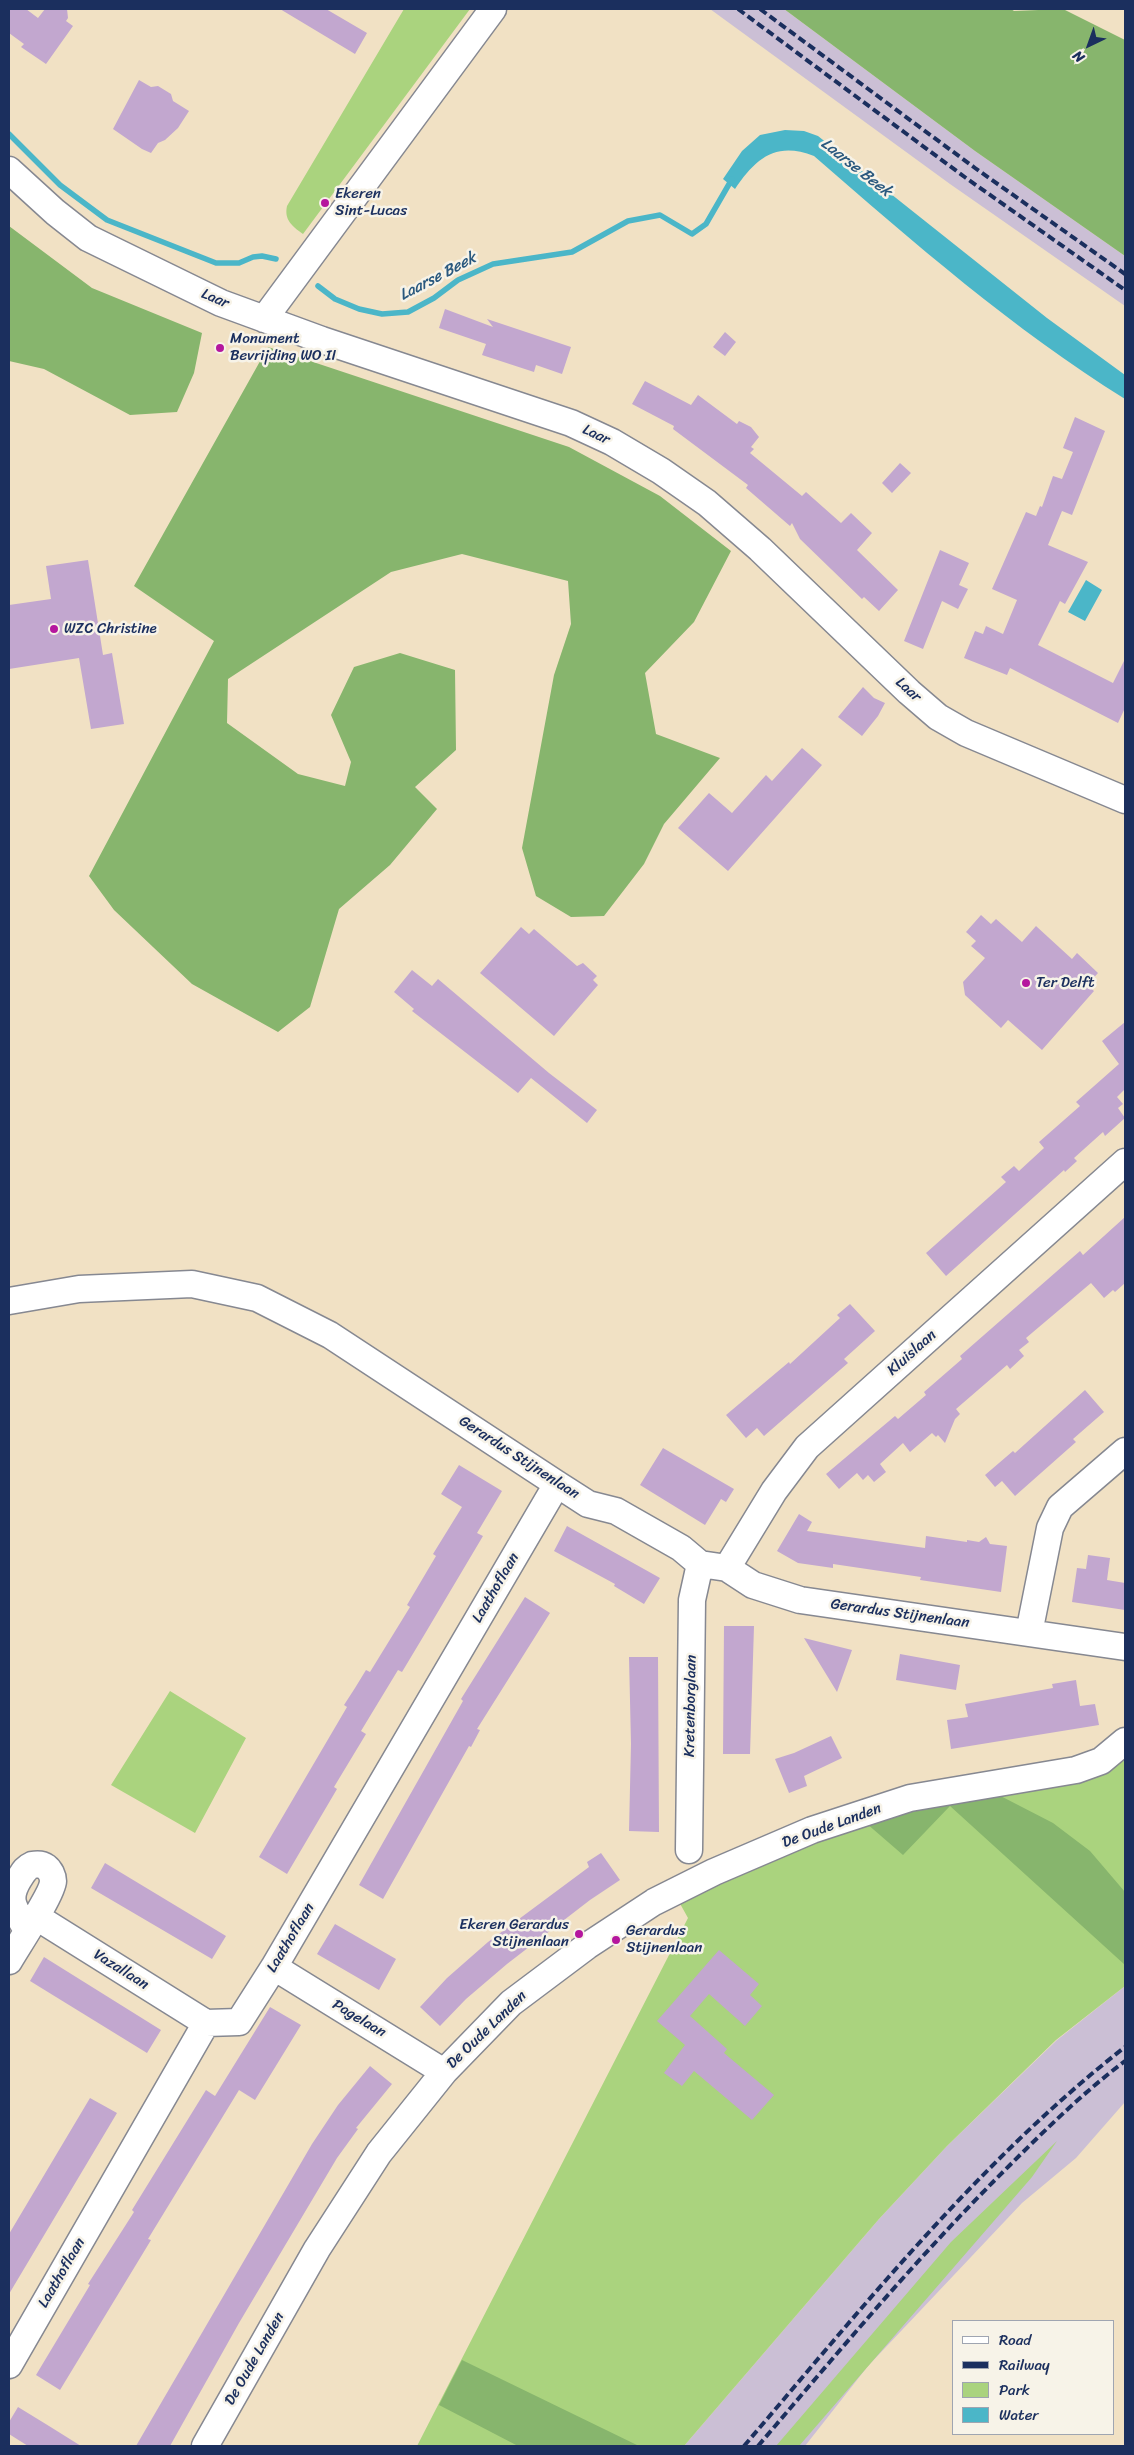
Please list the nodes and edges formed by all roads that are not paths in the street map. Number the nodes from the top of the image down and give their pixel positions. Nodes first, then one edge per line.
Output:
1 (493, 9) edge
2 (9, 170) edge
3 (264, 318) junction
4 (1125, 800) edge
5 (1125, 1162) edge
6 (9, 1301) edge
7 (1125, 1451) edge
8 (557, 1484) junction
9 (700, 1564) junction
10 (727, 1568) junction
11 (1030, 1633) junction
12 (1125, 1647) edge
13 (1125, 1740) edge
14 (689, 1850) dead end
15 (9, 1961) edge
16 (274, 1967) junction
17 (206, 2023) junction
18 (444, 2072) junction
19 (9, 2365) edge
20 (205, 2446) edge

1 - 3 street
2 - 3 street, Laar
3 - 4 street, Laar
5 - 10 street, Kluislaan
6 - 8 street, Gerardus Stijnenlaan
7 - 11 street
8 - 9 street, Gerardus Stijnenlaan
8 - 16 street, Laathoflaan
9 - 10 street, Gerardus Stijnenlaan
9 - 14 street, Kretenborglaan
10 - 11 street, Gerardus Stijnenlaan
11 - 12 street, Gerardus Stijnenlaan
13 - 18 street, De Oude Landen
15 - 17 street, Vazallaan
16 - 17 street, Laathoflaan
16 - 18 street, Pagelaan
17 - 19 street, Laathoflaan
18 - 20 street, De Oude Landen

